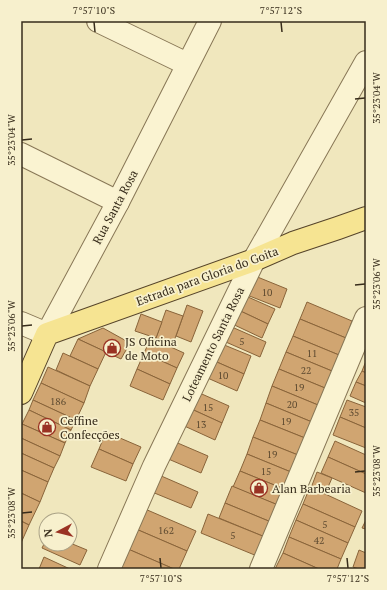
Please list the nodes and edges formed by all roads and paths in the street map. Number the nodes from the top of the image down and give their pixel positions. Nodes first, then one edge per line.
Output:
1 (98, 21) edge
2 (210, 21) edge
3 (366, 62) edge
4 (188, 64) junction
5 (21, 154) edge
6 (118, 202) junction
7 (366, 218) edge
8 (254, 260) junction
9 (366, 318) edge
10 (21, 323) edge
11 (47, 334) junction
12 (21, 393) edge
13 (109, 569) edge
14 (261, 569) edge

1 - 4 street
2 - 4 street, Rua Santa Rosa
3 - 8 street, Loteamento Santa Rosa
4 - 6 street, Rua Santa Rosa
5 - 6 street
6 - 11 street, Rua Santa Rosa
7 - 8 main road, Estrada para Gloria do Goita
8 - 11 main road, Estrada para Gloria do Goita
8 - 13 street, Loteamento Santa Rosa
9 - 14 street
10 - 11 street
11 - 12 main road, Rua Santa Rosa

